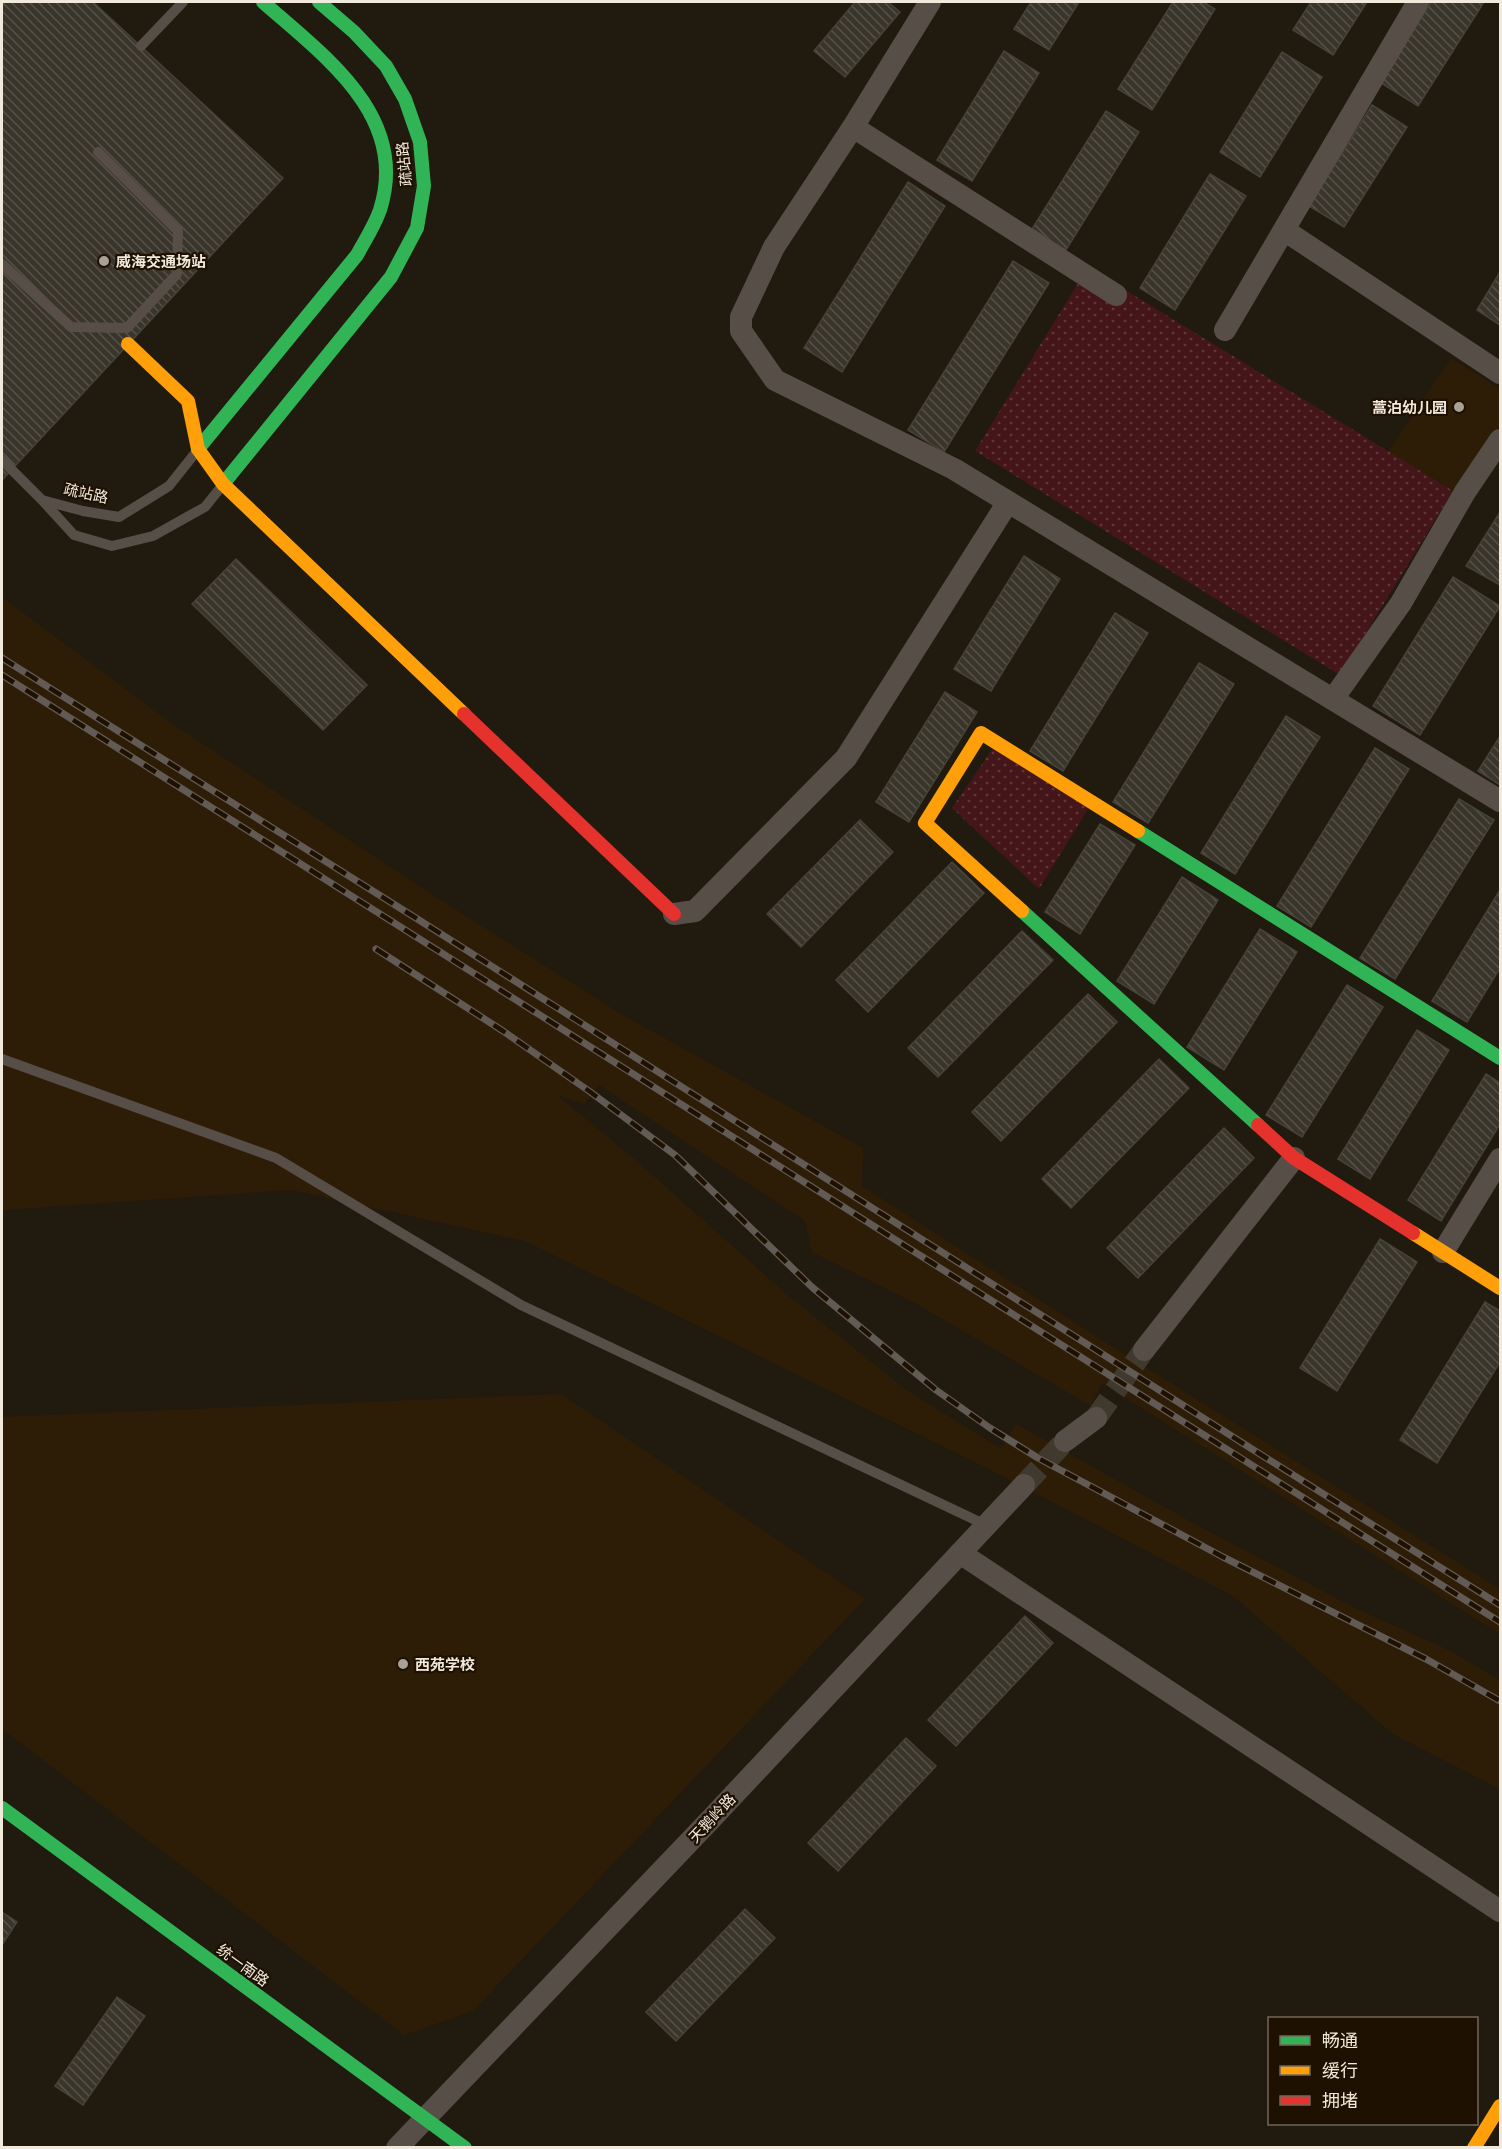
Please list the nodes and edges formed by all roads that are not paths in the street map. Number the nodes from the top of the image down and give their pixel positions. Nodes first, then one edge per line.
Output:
1 (183, 2) edge
2 (263, 2) edge
3 (930, 2) edge
4 (1418, 2) edge
5 (325, 5) edge
6 (141, 46) dead end
7 (853, 127) junction
8 (98, 152) dead end
9 (1284, 230) junction
10 (2, 264) edge
11 (1116, 295) dead end
12 (1225, 330) dead end
13 (128, 344) dead end
14 (1500, 373) edge
15 (1500, 440) edge
16 (198, 449) junction
17 (2, 460) edge
18 (223, 484) junction
19 (42, 500) junction
20 (1008, 502) junction
21 (1333, 699) junction
22 (1500, 801) edge
23 (674, 914) joint
24 (1500, 1058) edge
25 (2, 1059) edge
26 (1294, 1158) junction
27 (1500, 1159) edge
28 (1443, 1252) junction
29 (1500, 1288) edge
30 (1144, 1350) tunnel mouth
31 (1096, 1418) tunnel mouth
32 (1065, 1441) tunnel mouth
33 (1024, 1485) tunnel mouth
34 (986, 1525) junction
35 (960, 1552) junction
36 (2, 1808) edge
37 (1500, 1911) edge
38 (1500, 2106) edge
39 (424, 2119) junction
40 (397, 2148) edge
41 (465, 2148) edge
42 (1474, 2148) edge

1 - 6 lane
2 - 16 street, 疏站路
3 - 7 street
4 - 9 street
5 - 18 street, 疏站路
7 - 11 street
7 - 20 street
8 - 10 lane
9 - 12 street
9 - 14 street
13 - 16 street
15 - 21 street
16 - 18 street
16 - 19 lane, 疏站路
17 - 19 lane
18 - 19 lane, 疏站路
18 - 23 street
20 - 21 street
20 - 23 street
21 - 22 street
24 - 26 street
25 - 34 lane
26 - 28 street
26 - 30 street
27 - 28 street
28 - 29 street
31 - 32 street
33 - 34 street, 天鹅岭路
34 - 35 street, 天鹅岭路
35 - 37 street
35 - 39 street, 天鹅岭路
36 - 39 street, 统一南路
38 - 42 street
39 - 40 street, 天鹅岭路
39 - 41 street, 统一南路

